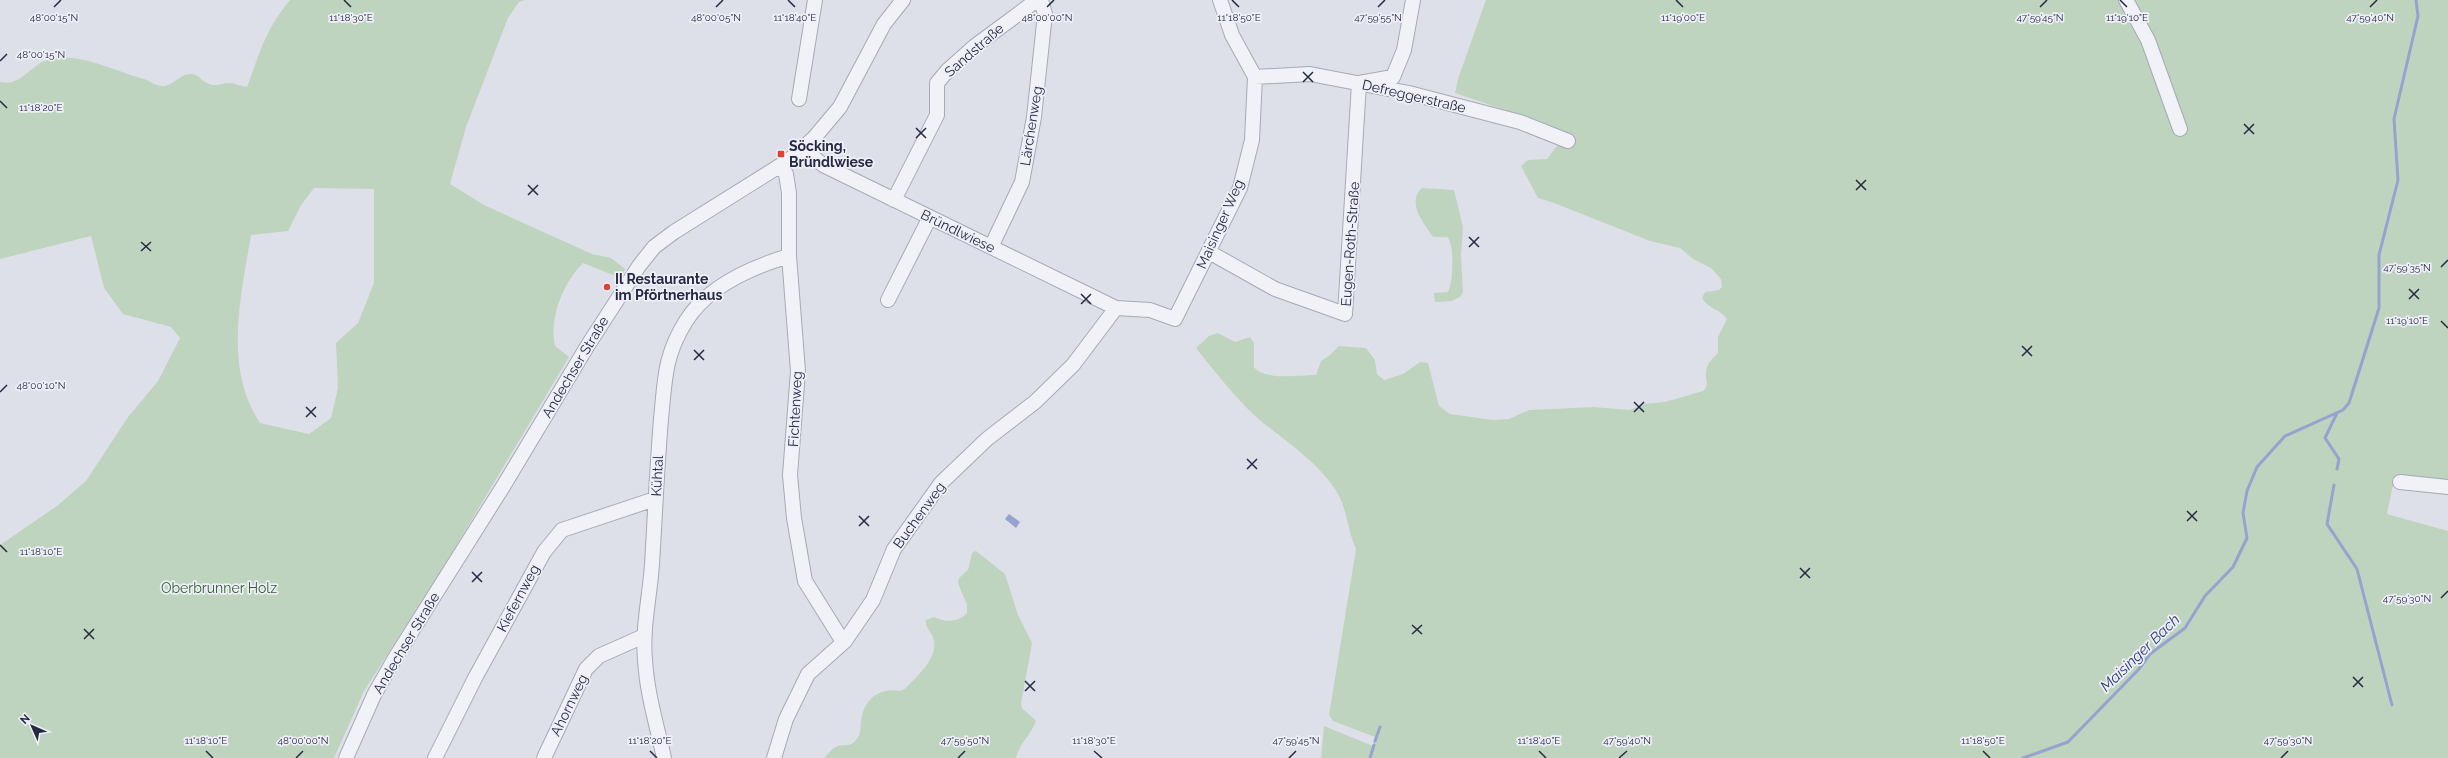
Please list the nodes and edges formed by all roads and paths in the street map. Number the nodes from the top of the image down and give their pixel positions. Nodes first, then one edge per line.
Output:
1 (815, 0) edge
2 (903, 0) edge
3 (1037, 0) edge
4 (1040, 0) edge
5 (1220, 0) edge
6 (1413, 0) edge
7 (2126, 0) edge
8 (1255, 77) junction
9 (1360, 83) junction
10 (799, 99) dead end
11 (2180, 129) dead end
12 (1568, 141) dead end
13 (803, 148) junction
14 (780, 166) junction
15 (894, 200) junction
16 (930, 217) junction
17 (991, 247) junction
18 (1208, 252) junction
19 (789, 256) junction
20 (888, 300) dead end
21 (1116, 308) junction
22 (2400, 482) dead end
23 (2448, 487) edge
24 (655, 499) junction
25 (644, 636) junction
26 (845, 641) junction
27 (346, 758) edge
28 (435, 758) edge
29 (544, 758) edge
30 (664, 758) edge
31 (774, 758) edge

1 - 10 street
2 - 13 street, Andechser Straße
3 - 15 street, Sandstraße
4 - 17 street, Lärchenweg
5 - 8 street
6 - 9 street
7 - 11 street
8 - 9 street, Defreggerstraße
8 - 18 street, Maisinger Weg
9 - 12 street, Defreggerstraße
9 - 18 street, Eugen-Roth-Straße
13 - 14 street, Andechser Straße
13 - 15 street, Bründlwiese
14 - 19 street, Fichtenweg
14 - 27 street, Andechser Straße
15 - 16 street, Bründlwiese
16 - 17 street, Bründlwiese
16 - 20 street
17 - 21 street, Bründlwiese
18 - 21 street, Maisinger Weg
19 - 24 street, Kühtal
19 - 26 street, Fichtenweg
21 - 26 street, Buchenweg
22 - 23 street
24 - 25 street, Kühtal
24 - 28 street, Kiefernweg
25 - 29 street, Ahornweg
25 - 30 street, Kühtal
26 - 31 street, Buchenweg

